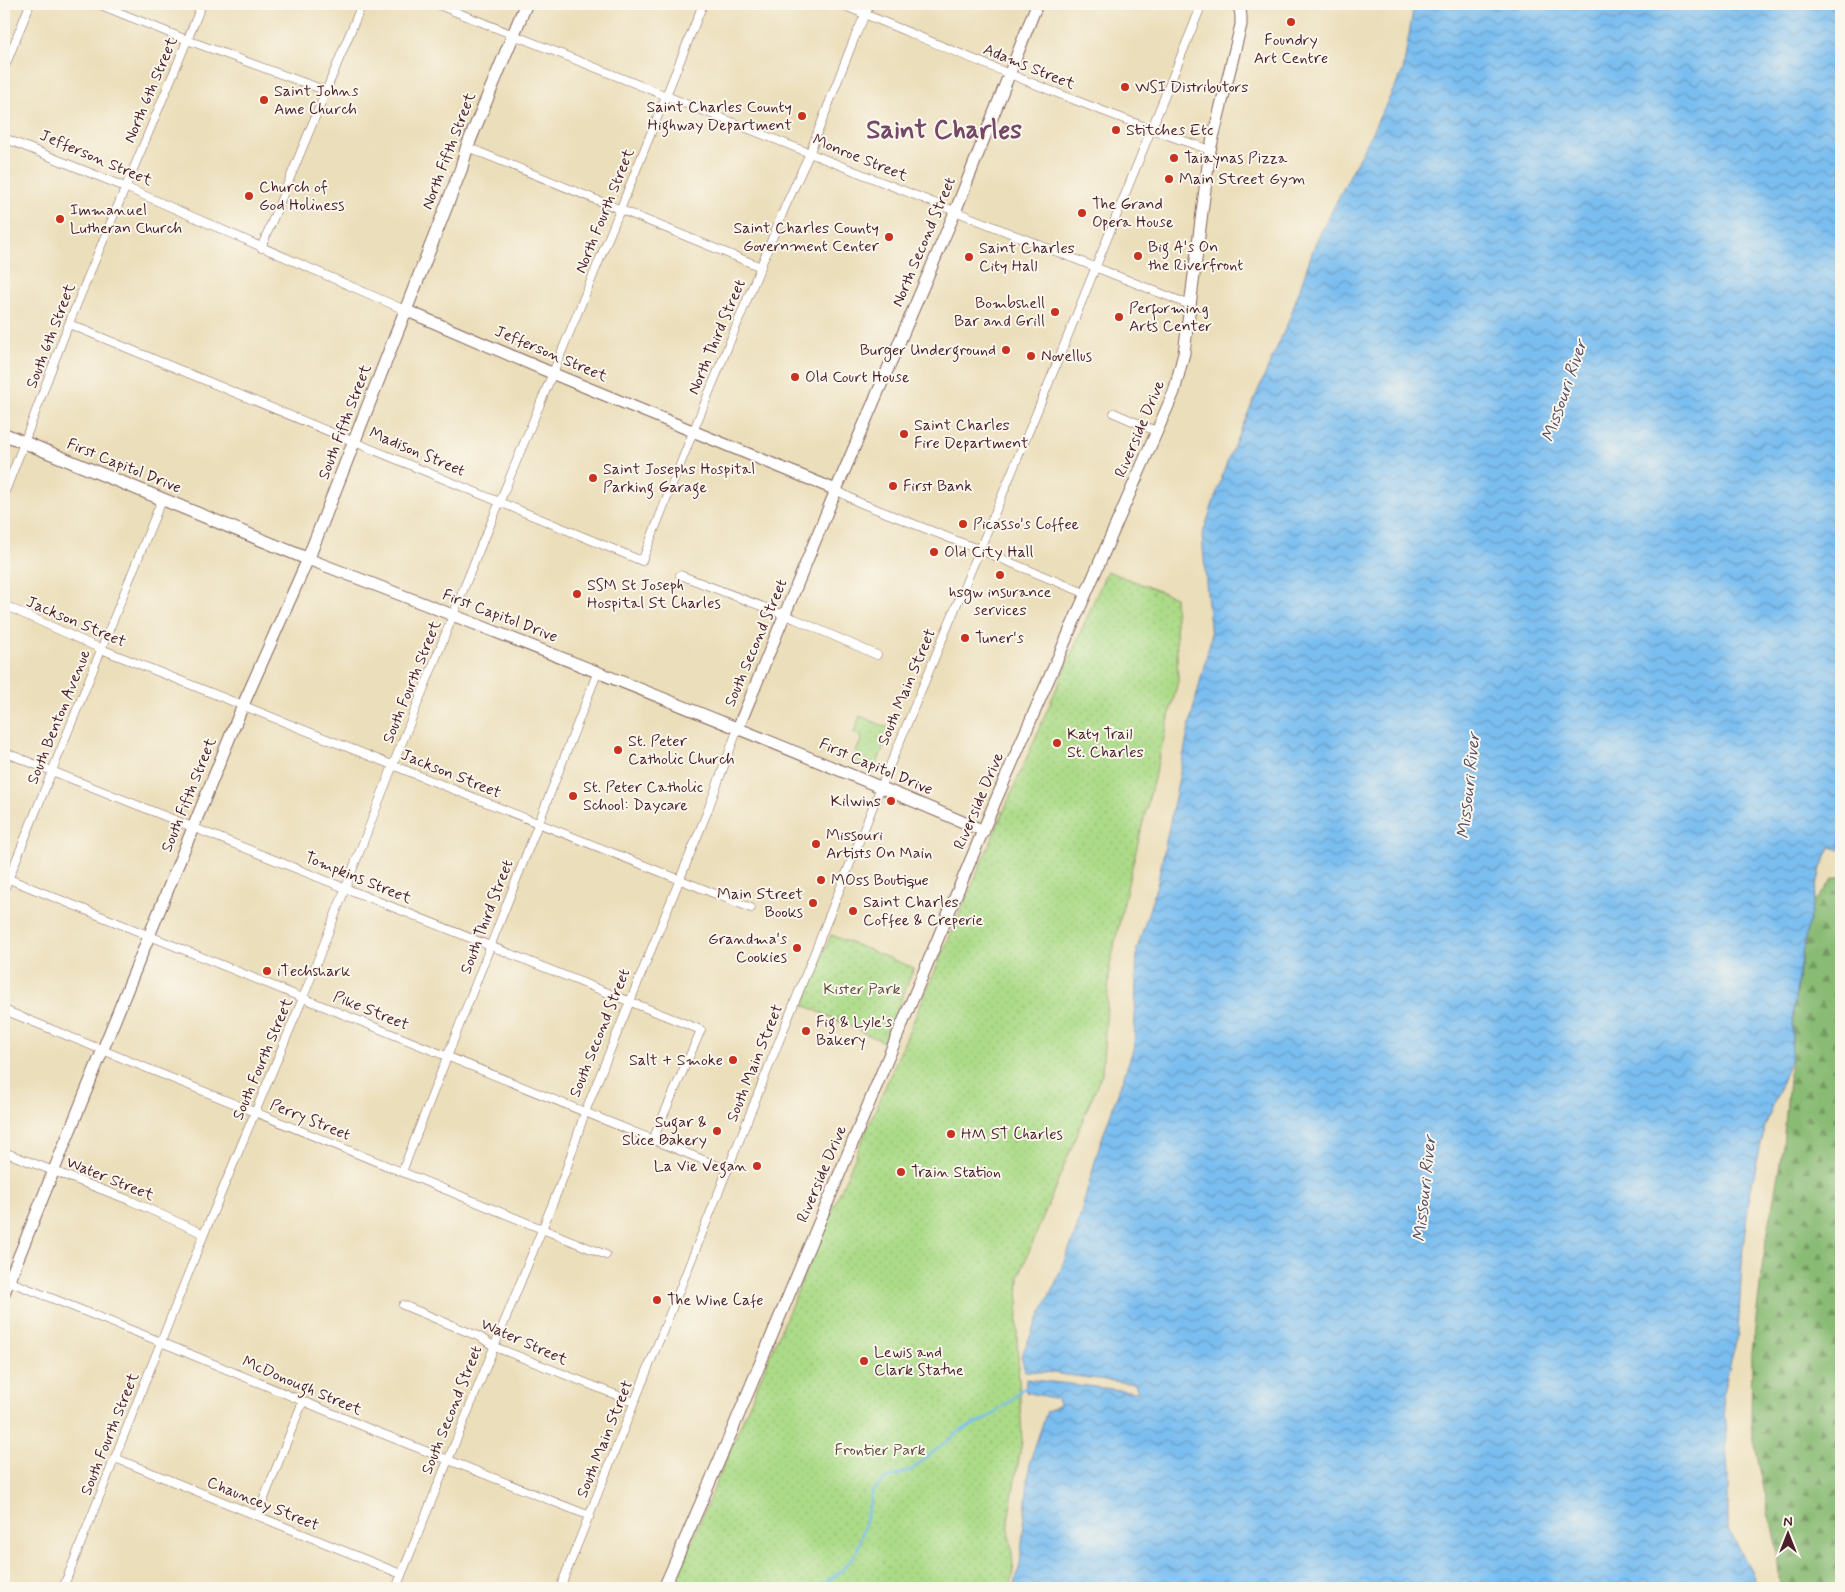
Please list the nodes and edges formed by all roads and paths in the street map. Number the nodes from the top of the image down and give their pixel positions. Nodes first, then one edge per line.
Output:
1 (30, 4) edge
2 (98, 4) edge
3 (202, 4) edge
4 (362, 4) edge
5 (436, 4) edge
6 (526, 4) edge
7 (703, 4) edge
8 (840, 4) edge
9 (870, 4) edge
10 (1037, 4) edge
11 (1202, 4) edge
12 (1239, 4) edge
13 (865, 14) junction
14 (513, 34) junction
15 (187, 40) junction
16 (4, 69) edge
17 (1010, 75) junction
18 (327, 91) junction
19 (667, 95) junction
20 (1152, 130) junction
21 (4, 138) edge
22 (467, 147) junction
23 (1210, 150) junction
24 (810, 153) junction
25 (124, 187) junction
26 (620, 210) junction
27 (955, 212) junction
28 (261, 248) junction
29 (761, 268) junction
30 (1095, 268) junction
31 (1190, 305) junction
32 (405, 310) junction
33 (69, 324) junction
34 (553, 373) junction
35 (1114, 413) dead end
36 (694, 432) junction
37 (1158, 432) junction
38 (4, 434) edge
39 (355, 441) junction
40 (25, 443) junction
41 (836, 490) junction
42 (4, 494) edge
43 (162, 499) junction
44 (500, 501) junction
45 (980, 550) junction
46 (308, 559) junction
47 (680, 575) dead end
48 (1087, 594) junction
49 (4, 606) edge
50 (454, 615) junction
51 (785, 615) junction
52 (102, 649) junction
53 (877, 654) dead end
54 (598, 672) junction
55 (243, 705) junction
56 (738, 728) junction
57 (4, 752) edge
58 (393, 765) junction
59 (52, 771) junction
60 (881, 787) junction
61 (539, 823) junction
62 (193, 827) junction
63 (984, 831) junction
64 (6, 878) edge
65 (679, 880) junction
66 (345, 888) junction
67 (4, 890) edge
68 (751, 908) dead end
69 (149, 936) junction
70 (491, 946) junction
71 (303, 998) junction
72 (630, 1001) junction
73 (4, 1010) edge
74 (103, 1050) junction
75 (447, 1056) junction
76 (255, 1112) junction
77 (585, 1112) junction
78 (652, 1139) junction
79 (4, 1152) edge
80 (728, 1170) junction
81 (54, 1171) junction
82 (402, 1172) junction
83 (542, 1229) junction
84 (204, 1234) junction
85 (606, 1255) dead end
86 (6, 1280) edge
87 (4, 1293) edge
88 (403, 1305) dead end
89 (160, 1342) junction
90 (495, 1347) junction
91 (303, 1401) junction
92 (634, 1402) junction
93 (115, 1458) junction
94 (449, 1461) junction
95 (257, 1516) junction
96 (590, 1516) junction
97 (401, 1574) junction
98 (63, 1588) edge
99 (396, 1588) edge
100 (560, 1588) edge
101 (664, 1588) edge

1 - 16 street
2 - 15 street
3 - 15 street, North 6th Street
4 - 18 street
5 - 14 street, Monroe Street
6 - 14 main road, North Fifth Street
7 - 19 street, North Fourth Street
8 - 13 street, Adams Street
9 - 13 street, North Third Street
10 - 17 street, North Second Street
11 - 20 street, South Main Street
12 - 23 street, Riverside Drive
13 - 17 street, Adams Street
13 - 24 street, North Third Street
14 - 19 street, Monroe Street
14 - 22 main road, North Fifth Street
15 - 18 street
15 - 25 street, North 6th Street
17 - 20 street, Adams Street
17 - 27 street, North Second Street
18 - 28 street
19 - 24 street, Monroe Street
19 - 26 street, North Fourth Street
20 - 23 street, Adams Street
20 - 30 street, South Main Street
21 - 25 street, Jefferson Street
22 - 26 street
22 - 32 main road, North Fifth Street
23 - 31 street, Riverside Drive
24 - 27 street, Monroe Street
24 - 29 street, North Third Street
25 - 28 street, Jefferson Street
25 - 33 street, South 6th Street
26 - 29 street
26 - 34 street, North Fourth Street
27 - 30 street, Monroe Street
27 - 41 street, North Second Street
28 - 32 street, Jefferson Street
29 - 36 street, North Third Street
30 - 31 street, Monroe Street
30 - 45 street, South Main Street
31 - 37 street, Riverside Drive
32 - 34 street, Jefferson Street
32 - 39 main road, South Fifth Street
33 - 39 street, Madison Street
33 - 40 street, South 6th Street
34 - 36 street, Jefferson Street
34 - 44 street, South Fourth Street
35 - 37 street
36 - 41 street, Jefferson Street
36 - 44 street, Madison Street
37 - 48 street, Riverside Drive
38 - 40 main road, First Capitol Drive
39 - 44 street, Madison Street
39 - 46 main road, South Fifth Street
40 - 42 street, South 6th Street
40 - 43 main road, First Capitol Drive
41 - 45 street, Jefferson Street
41 - 51 street, South Second Street
43 - 46 main road, First Capitol Drive
43 - 52 street, South Benton Avenue
44 - 50 street, South Fourth Street
45 - 48 street, Jefferson Street
45 - 60 street, South Main Street
46 - 50 street, First Capitol Drive
46 - 55 street, South Fifth Street
47 - 51 street
48 - 63 street, Riverside Drive
49 - 52 street, Jackson Street
50 - 54 street, First Capitol Drive
50 - 58 street, South Fourth Street
51 - 53 street
51 - 56 street, South Second Street
52 - 55 street, Jackson Street
52 - 59 street, South Benton Avenue
54 - 56 street, First Capitol Drive
54 - 61 street, South Third Street
55 - 58 street, Jackson Street
55 - 62 street, South Fifth Street
56 - 60 street, First Capitol Drive
56 - 65 street, South Second Street
57 - 59 street, Tompkins Street
58 - 61 street, Jackson Street
58 - 66 street, South Fourth Street
59 - 62 street, Tompkins Street
59 - 64 street, South Benton Avenue
60 - 63 street, First Capitol Drive
60 - 80 street, South Main Street
61 - 65 street, Jackson Street
61 - 70 street, South Third Street
62 - 66 street, Tompkins Street
62 - 69 street, South Fifth Street
63 - 101 street, Riverside Drive
64 - 67 street, South Benton Avenue
64 - 69 street, Pike Street
65 - 68 street, Jackson Street
65 - 72 street, South Second Street
66 - 70 street, Tompkins Street
66 - 71 street, South Fourth Street
69 - 71 street, Pike Street
69 - 74 street, South Fifth Street
70 - 72 street, Tompkins Street
70 - 75 street, South Third Street
71 - 75 street, Pike Street
71 - 76 street, South Fourth Street
72 - 77 street, South Second Street
72 - 78 street, Tompkins Street
73 - 74 street, Perry Street
74 - 76 street, Perry Street
74 - 81 street, South Fifth Street
75 - 77 street, Pike Street
75 - 82 street, South Third Street
76 - 82 street, Perry Street
76 - 84 street, South Fourth Street
77 - 78 street, Pike Street
77 - 83 street, South Second Street
78 - 80 street, Pike Street
79 - 81 street, Water Street
80 - 92 street, South Main Street
81 - 84 street, Water Street
81 - 86 street, South Fifth Street
82 - 83 street, Perry Street
83 - 85 street, Perry Street
83 - 90 street, South Second Street
84 - 89 street, South Fourth Street
86 - 87 street, South Fifth Street
86 - 89 street, McDonough Street
88 - 90 street, Water Street
89 - 91 street, McDonough Street
89 - 93 street, South Fourth Street
90 - 92 street, Water Street
90 - 94 street, South Second Street
91 - 94 street, McDonough Street
91 - 95 street
92 - 96 street, South Main Street
93 - 95 street, Chauncey Street
93 - 98 street, South Fourth Street
94 - 96 street, McDonough Street
94 - 97 street, South Second Street
95 - 97 street, Chauncey Street
96 - 100 street, South Main Street
97 - 99 street, South Second Street

